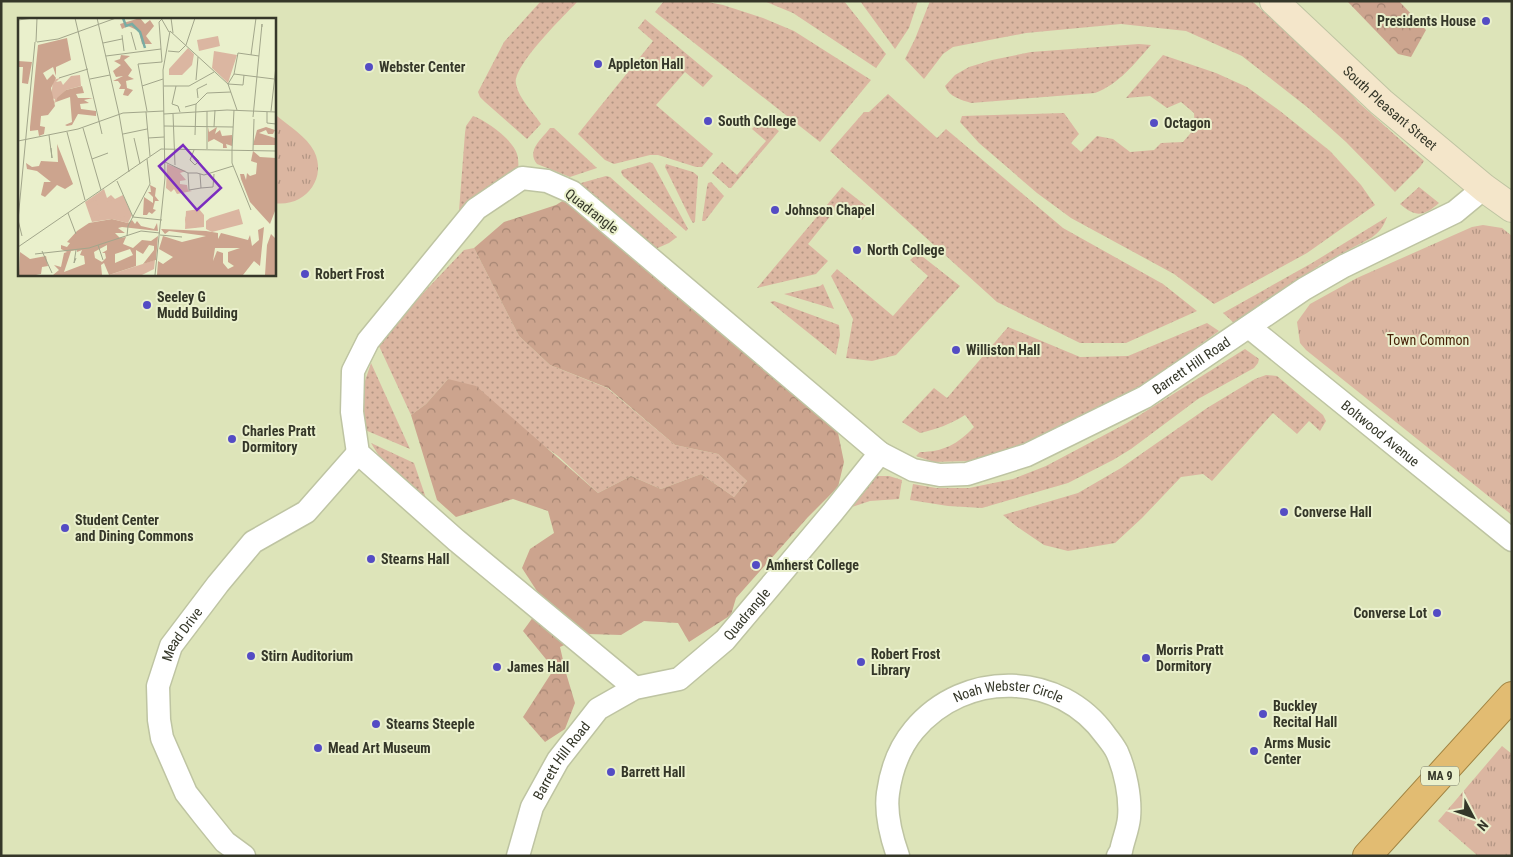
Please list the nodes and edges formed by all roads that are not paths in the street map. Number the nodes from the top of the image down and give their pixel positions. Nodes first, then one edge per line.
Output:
1 (1274, 1) edge
2 (1484, 188) junction
3 (1512, 208) edge
4 (1250, 327) junction
5 (358, 453) junction
6 (880, 453) junction
7 (1512, 540) edge
8 (634, 688) junction
9 (1512, 696) edge
10 (244, 856) edge
11 (518, 856) edge
12 (898, 856) edge
13 (1118, 856) edge
14 (1368, 856) edge

1 - 2 main road, South Pleasant Street
2 - 3 main road, South Pleasant Street
2 - 4 street, Barrett Hill Road
4 - 6 street, Barrett Hill Road
4 - 7 street, Boltwood Avenue
5 - 6 street, Quadrangle
5 - 8 street
5 - 10 street, Mead Drive
6 - 8 street, Quadrangle
8 - 11 street, Barrett Hill Road
9 - 14 highway, MA 9
12 - 13 street, Noah Webster Circle

